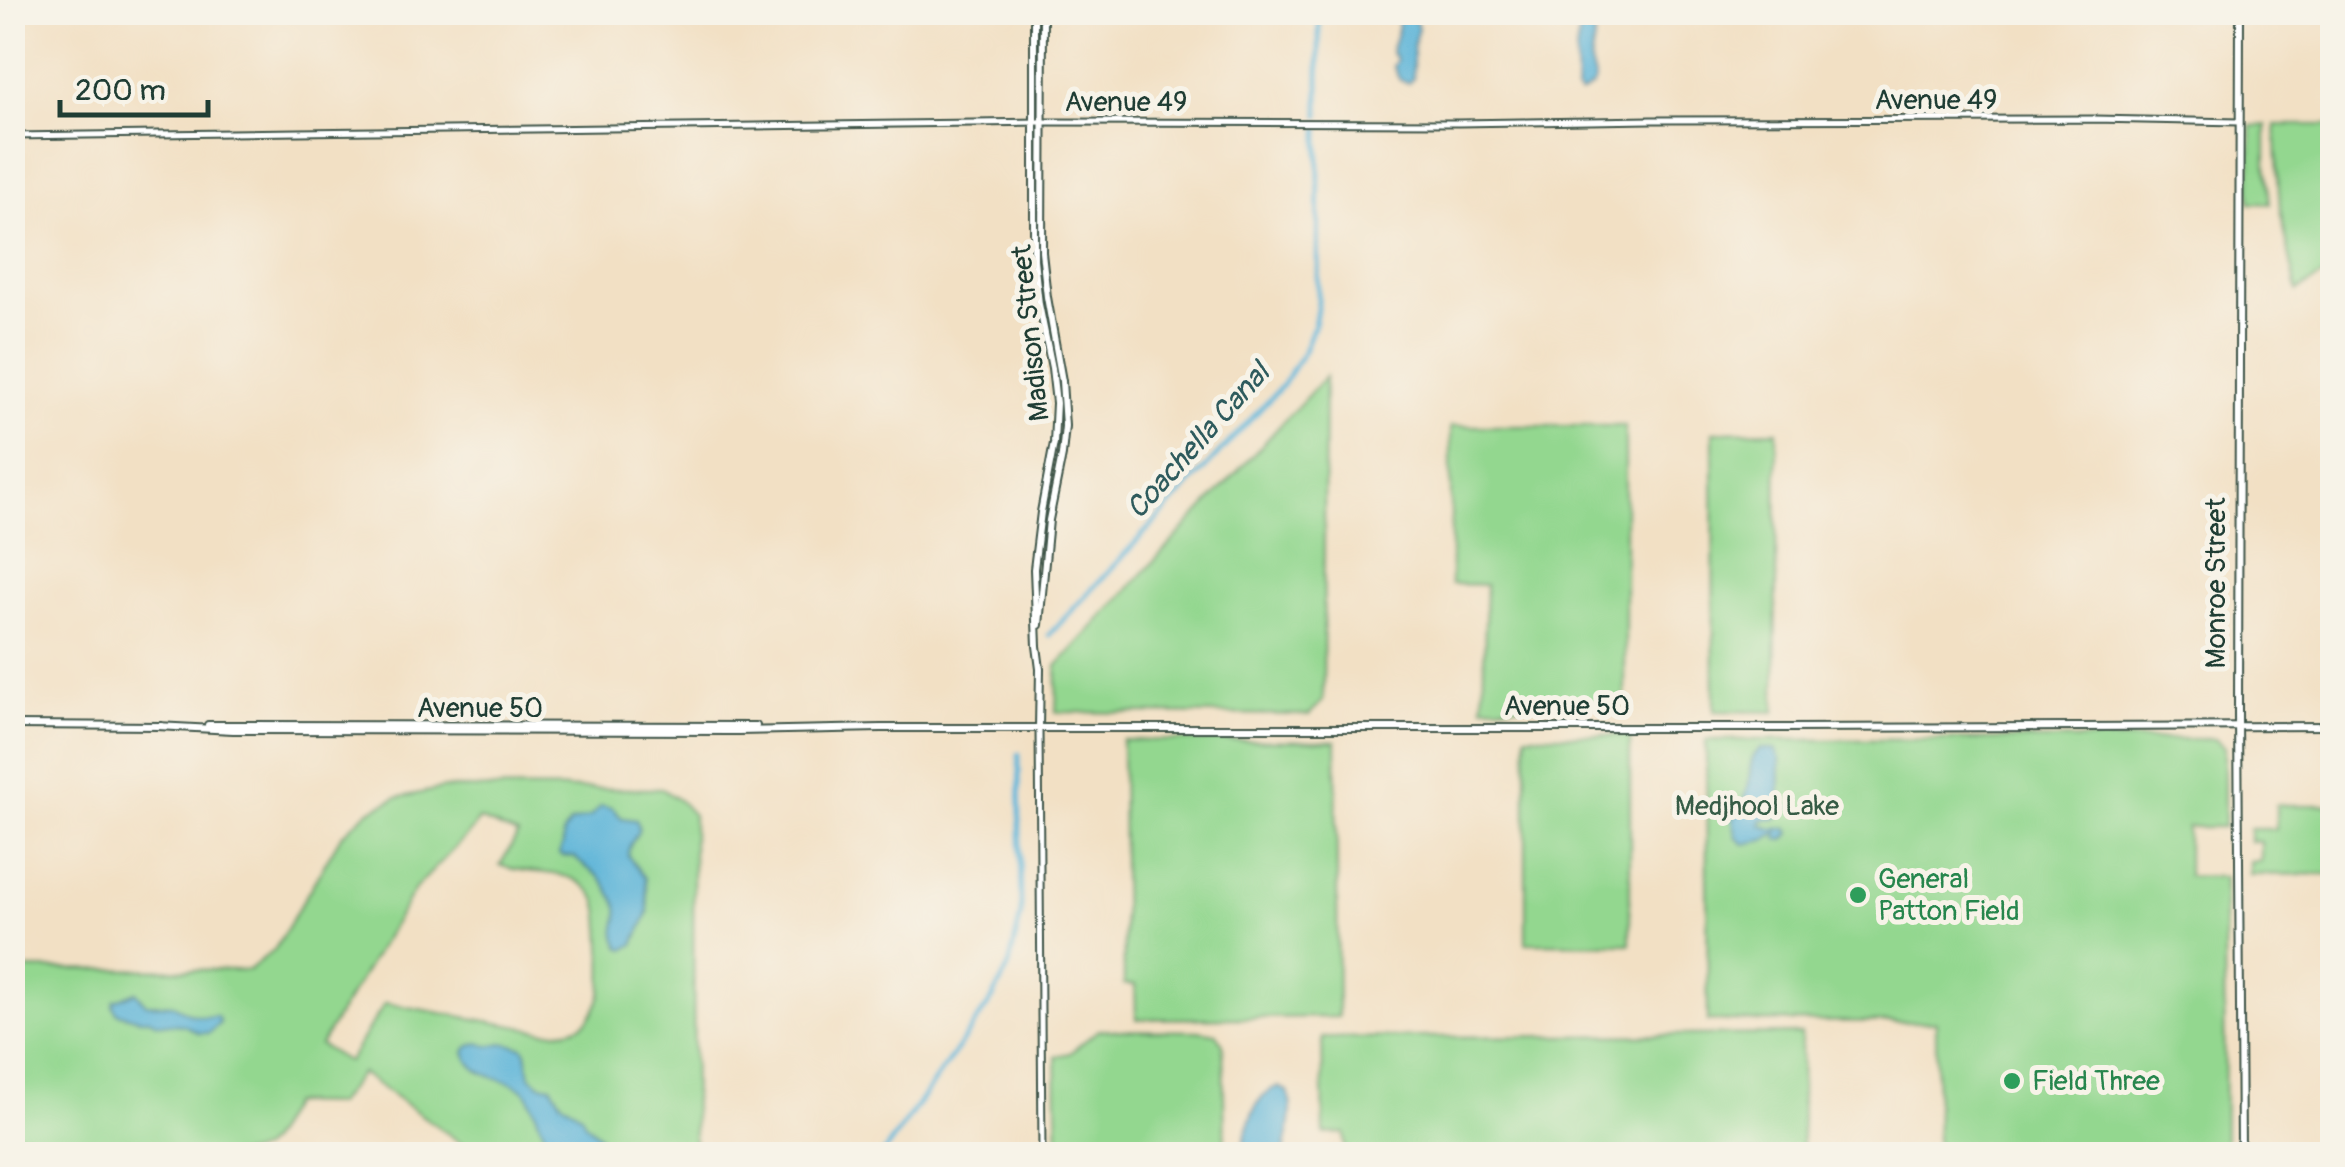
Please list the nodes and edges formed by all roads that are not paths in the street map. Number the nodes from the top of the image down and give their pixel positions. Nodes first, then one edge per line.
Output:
1 (1034, 12) edge
2 (1043, 12) edge
3 (2240, 12) edge
4 (1038, 122) junction
5 (2240, 122) junction
6 (12, 136) edge
7 (12, 725) edge
8 (2238, 726) junction
9 (2332, 726) edge
10 (1039, 728) junction
11 (1042, 1154) edge
12 (2240, 1154) edge

1 - 4 main road, Madison Street
2 - 4 main road, Madison Street
3 - 5 main road, Monroe Street
4 - 5 street, Avenue 49
4 - 6 street, Avenue 49
4 - 10 main road, Madison Street
5 - 8 main road, Monroe Street
7 - 10 main road, Avenue 50
8 - 9 main road, Avenue 50
8 - 10 main road, Avenue 50
8 - 12 main road, Monroe Street
10 - 11 street, Madison Street

